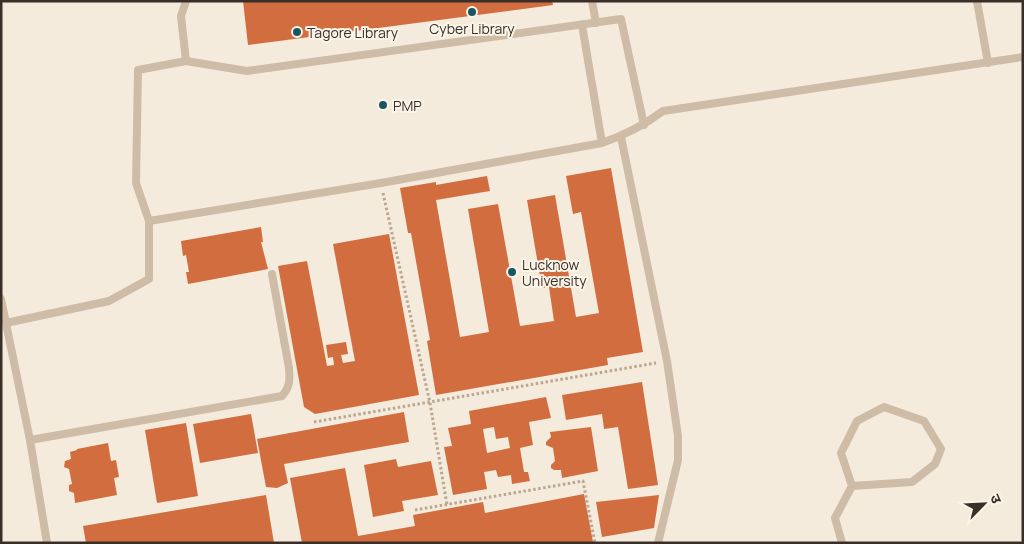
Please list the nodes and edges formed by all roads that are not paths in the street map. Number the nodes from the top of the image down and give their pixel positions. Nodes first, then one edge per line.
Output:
1 (186, 1) edge
2 (592, 1) edge
3 (977, 1) edge
4 (596, 23) junction
5 (582, 25) junction
6 (1023, 58) edge
7 (186, 61) junction
8 (988, 63) junction
9 (644, 125) junction
10 (621, 137) junction
11 (602, 143) junction
12 (149, 221) junction
13 (272, 274) dead end
14 (1, 299) edge
15 (6, 323) junction
16 (30, 440) junction
17 (852, 486) junction
18 (47, 543) edge
19 (658, 543) edge
20 (842, 543) edge

1 - 7 lane
2 - 4 lane
3 - 8 lane
4 - 5 lane
4 - 9 lane
5 - 7 lane
5 - 11 lane
6 - 8 lane
7 - 12 lane
8 - 9 lane
9 - 10 lane
10 - 11 lane
10 - 19 lane
11 - 12 lane
12 - 15 lane
13 - 16 lane
14 - 15 lane
15 - 16 lane
16 - 18 lane
17 - 17 lane
17 - 20 lane

